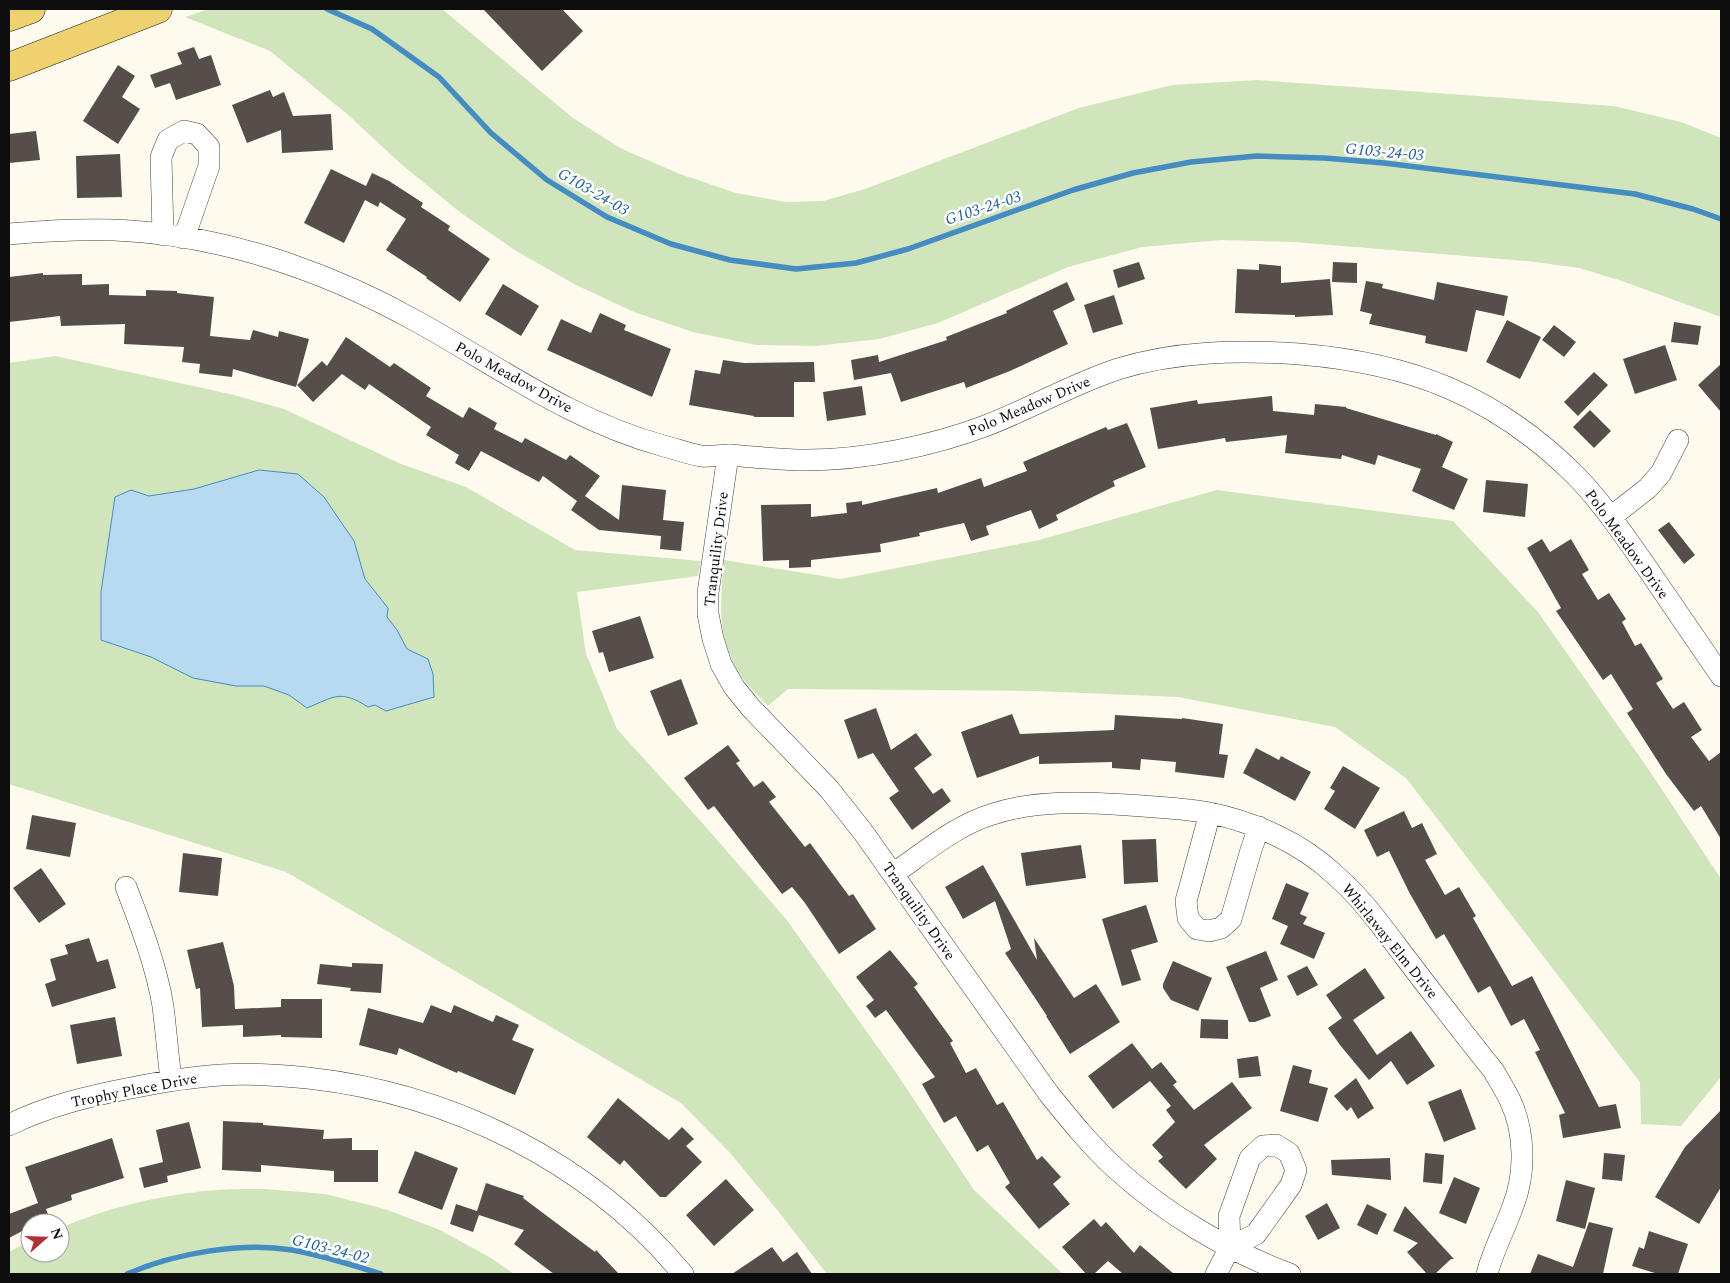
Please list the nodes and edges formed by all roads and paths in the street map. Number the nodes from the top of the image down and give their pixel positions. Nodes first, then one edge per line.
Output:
1 (30, 9) edge
2 (158, 9) edge
3 (9, 17) edge
4 (9, 67) edge
5 (9, 234) edge
6 (1678, 440) dead end
7 (728, 455) junction
8 (1611, 517) junction
9 (1721, 676) edge
10 (1210, 813) junction
11 (1259, 827) junction
12 (893, 874) junction
13 (126, 887) dead end
14 (171, 1080) junction
15 (9, 1125) edge
16 (1230, 1247) junction
17 (683, 1274) edge
18 (1216, 1274) edge
19 (1290, 1274) edge
20 (1487, 1274) edge

1 - 3 main road
2 - 4 main road
5 - 7 street, Polo Meadow Drive
6 - 8 street
7 - 8 street, Polo Meadow Drive
7 - 12 street, Tranquility Drive
8 - 9 street, Polo Meadow Drive
10 - 11 street, Whirlaway Elm Drive
10 - 11 street
10 - 12 street, Whirlaway Elm Drive
11 - 20 street, Whirlaway Elm Drive
12 - 16 street, Tranquility Drive
13 - 14 street
14 - 15 street, Trophy Place Drive
14 - 17 street, Trophy Place Drive
16 - 18 street
16 - 19 street, Tranquility Drive

